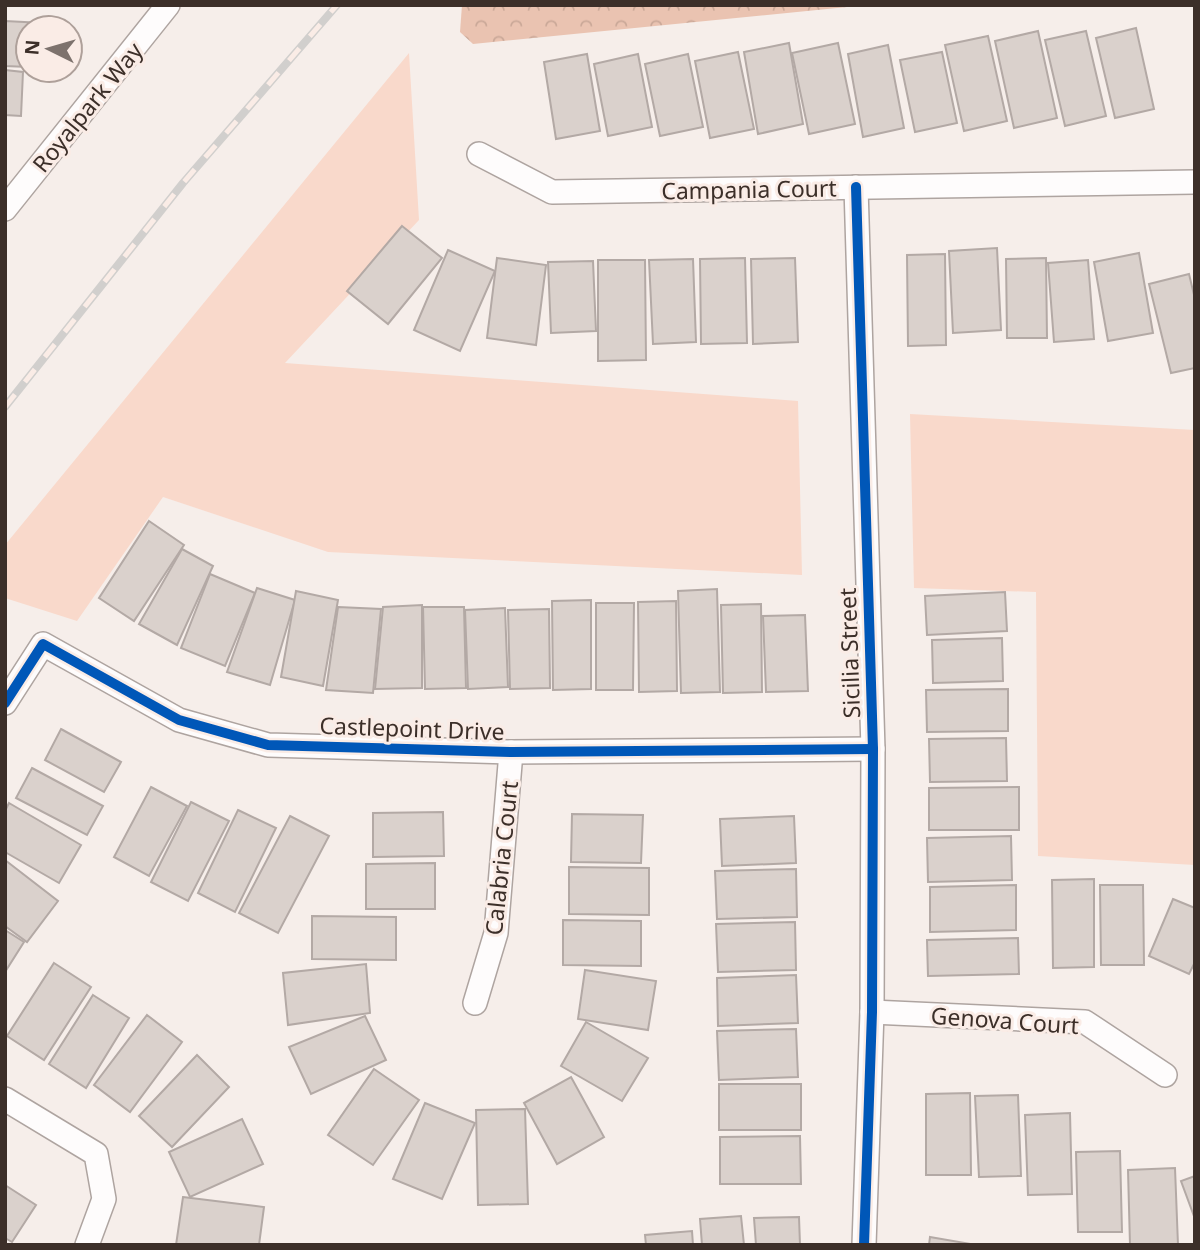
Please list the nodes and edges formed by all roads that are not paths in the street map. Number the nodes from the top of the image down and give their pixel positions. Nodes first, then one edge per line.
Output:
1 (168, 5) edge
2 (480, 154) dead end
3 (1195, 182) edge
4 (856, 187) junction
5 (5, 209) edge
6 (5, 704) edge
7 (873, 749) junction
8 (511, 752) junction
9 (475, 1003) dead end
10 (872, 1012) junction
11 (1165, 1074) dead end
12 (5, 1099) edge
13 (87, 1245) edge
14 (864, 1245) edge

1 - 5 street, Royalpark Way
2 - 4 street, Campania Court
3 - 4 street, Campania Court
4 - 7 street, Sicilia Street
6 - 8 street, Castlepoint Drive
7 - 8 street, Castlepoint Drive
7 - 10 street, Sicilia Street
8 - 9 street, Calabria Court
10 - 11 street, Genova Court
10 - 14 street, Sicilia Street
12 - 13 street

